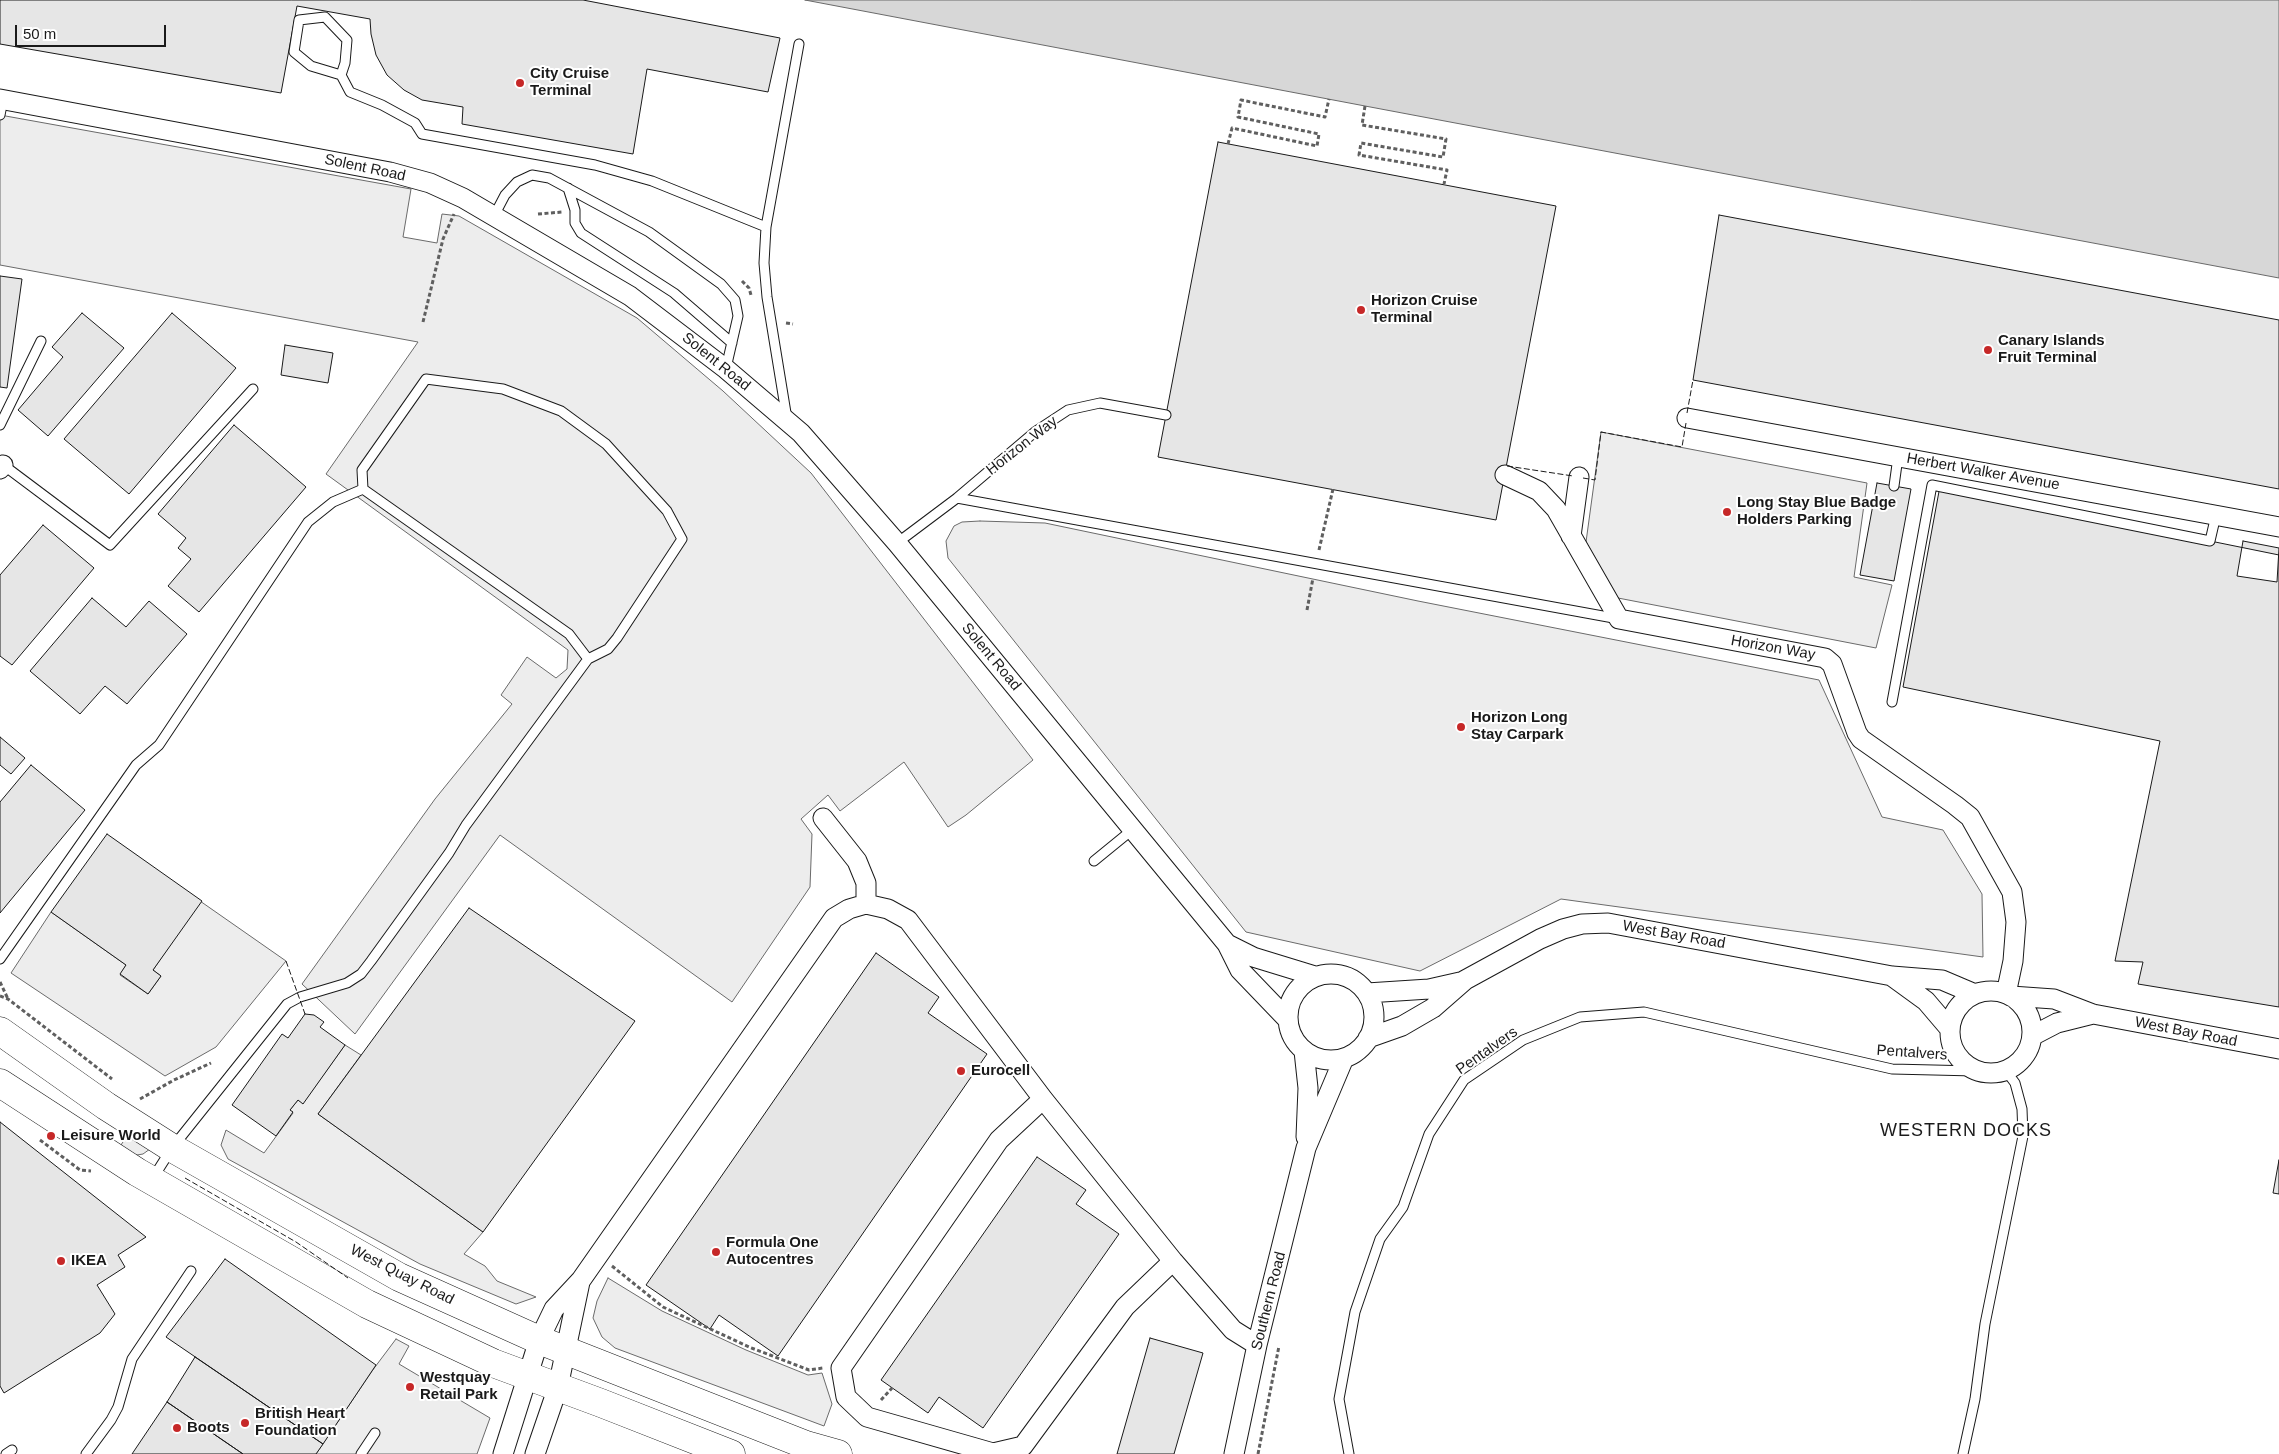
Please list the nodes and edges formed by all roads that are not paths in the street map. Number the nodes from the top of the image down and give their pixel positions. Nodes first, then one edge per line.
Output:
1 (799, 44) dead end
2 (341, 75) junction
3 (1, 105) edge
4 (568, 188) junction
5 (494, 216) junction
6 (766, 227) junction
7 (41, 341) dead end
8 (732, 343) junction
9 (726, 369) junction
10 (253, 389) dead end
11 (1166, 415) dead end
12 (1687, 418) dead end
13 (788, 422) junction
14 (0, 425) edge
15 (1898, 457) junction
16 (1, 466) edge
17 (1505, 475) dead end
18 (1579, 477) dead end
19 (1894, 486) dead end
20 (363, 489) junction
21 (957, 498) junction
22 (2216, 515) junction
23 (2279, 527) edge
24 (1571, 536) junction
25 (897, 543) junction
26 (1619, 619) junction
27 (588, 659) junction
28 (1892, 702) dead end
29 (823, 818) dead end
30 (1132, 830) junction
31 (1094, 861) dead end
32 (866, 904) junction
33 (1228, 944) junction
34 (0, 959) edge
35 (1315, 976) junction
36 (1892, 976) junction
37 (1465, 980) junction
38 (1367, 993) junction
39 (1976, 994) junction
40 (2008, 995) junction
41 (2093, 1014) junction
42 (1288, 1020) junction
43 (1949, 1028) junction
44 (0, 1031) edge
45 (2032, 1036) junction
46 (1368, 1038) junction
47 (2279, 1050) edge
48 (1304, 1051) junction
49 (1344, 1058) junction
50 (1974, 1070) junction
51 (2006, 1071) junction
52 (0, 1083) edge
53 (1043, 1098) junction
54 (172, 1148) junction
55 (1306, 1148) junction
56 (152, 1180) junction
57 (1173, 1261) junction
58 (191, 1271) dead end
59 (581, 1280) junction
60 (539, 1340) junction
61 (1257, 1345) junction
62 (566, 1350) junction
63 (526, 1376) junction
64 (558, 1387) junction
65 (375, 1433) dead end
66 (86, 1454) edge
67 (360, 1454) edge
68 (503, 1454) edge
69 (534, 1454) edge
70 (731, 1454) edge
71 (838, 1454) edge
72 (1234, 1454) edge
73 (1349, 1454) edge
74 (1963, 1454) edge

1 - 6 lane
2 - 2 lane
2 - 6 lane
3 - 5 street, Solent Road
4 - 5 lane
4 - 8 lane
4 - 8 lane
5 - 9 street, Solent Road
6 - 13 lane
7 - 14 lane
8 - 9 lane
9 - 13 street, Solent Road
10 - 16 lane
11 - 21 lane, Horizon Way
12 - 15 street, Herbert Walker Avenue
13 - 25 street, Solent Road
15 - 19 lane
15 - 22 street, Herbert Walker Avenue
17 - 24 street
18 - 24 street
20 - 27 lane
20 - 27 lane
20 - 34 lane
21 - 25 lane, Horizon Way
21 - 26 lane
22 - 23 street, Herbert Walker Avenue
22 - 28 lane
24 - 26 street
25 - 30 street, Solent Road
26 - 40 street, Horizon Way
27 - 54 lane
29 - 32 street
30 - 31 lane
30 - 33 street, Solent Road
32 - 53 street
32 - 59 street
33 - 35 street, Solent Road
33 - 42 street, Solent Road
35 - 38 street
35 - 42 street
36 - 37 street, West Bay Road
36 - 39 street, West Bay Road
36 - 43 street, West Bay Road
37 - 38 street, West Bay Road
37 - 46 street, West Bay Road
38 - 46 street
39 - 40 street
39 - 43 street
40 - 41 street, West Bay Road
40 - 45 street
41 - 45 street, West Bay Road
41 - 47 street, West Bay Road
42 - 48 street
43 - 50 street
44 - 54 highway, West Quay Road
45 - 51 street
46 - 49 street
48 - 49 street
48 - 55 street, Southern Road
49 - 55 street, Southern Road
50 - 51 street
50 - 73 lane, Pentalvers
51 - 74 lane
52 - 56 highway
53 - 57 street
53 - 57 street
54 - 56 lane
54 - 60 highway, West Quay Road
55 - 61 street, Southern Road
56 - 63 highway
57 - 61 street
58 - 66 lane
59 - 60 street
59 - 62 street
60 - 62 highway, West Quay Road
60 - 63 street
61 - 72 street, Southern Road
62 - 64 street
62 - 71 highway, West Quay Road
63 - 64 highway
63 - 68 street
64 - 69 street
64 - 70 highway
65 - 67 lane

